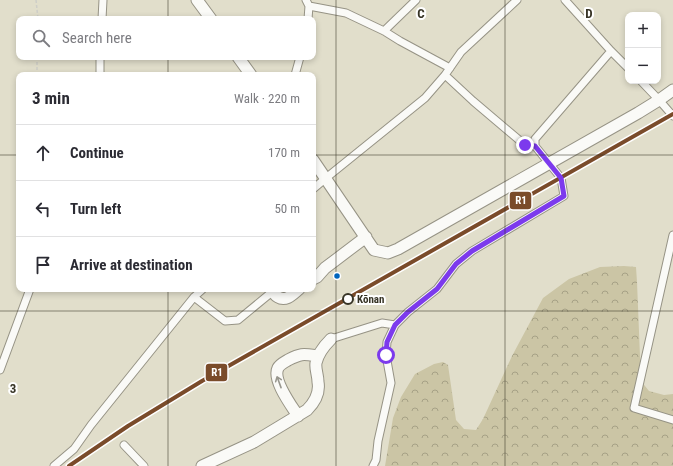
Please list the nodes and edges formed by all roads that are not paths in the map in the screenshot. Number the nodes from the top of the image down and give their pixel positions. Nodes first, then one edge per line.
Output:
1 (103, 0) edge
2 (197, 0) edge
3 (416, 0) edge
4 (517, 0) edge
5 (565, 0) edge
6 (308, 3) edge
7 (102, 16) edge
8 (209, 16) edge
9 (308, 16) edge
10 (384, 31) junction
11 (611, 51) junction
12 (100, 60) edge
13 (240, 60) edge
14 (299, 60) edge
15 (625, 65) edge
16 (450, 68) junction
17 (100, 72) edge
18 (249, 72) edge
19 (296, 72) edge
20 (445, 76) junction
21 (644, 84) edge
22 (673, 90) edge
23 (659, 100) junction
24 (673, 116) edge
25 (535, 146) junction
26 (549, 163) junction
27 (316, 164) edge
28 (326, 178) junction
29 (316, 186) edge
30 (673, 235) edge
31 (366, 237) junction
32 (325, 268) junction
33 (316, 270) edge
34 (316, 276) edge
35 (29, 292) edge
36 (200, 292) edge
37 (270, 292) edge
38 (273, 292) edge
39 (295, 292) edge
40 (194, 297) junction
41 (395, 325) junction
42 (331, 339) joint
43 (318, 356) junction
44 (0, 370) edge
45 (298, 416) junction
46 (673, 420) edge
47 (124, 445) dead end
48 (64, 463) edge
49 (54, 466) edge
50 (144, 466) edge
51 (202, 466) edge
52 (373, 466) edge

1 - 7 street
2 - 8 street
3 - 10 street
4 - 16 street
5 - 11 street
6 - 9 street
6 - 10 street
10 - 16 street
11 - 15 street
11 - 25 street
12 - 17 street
13 - 18 street
14 - 19 street
16 - 20 street
20 - 25 street
20 - 28 street
21 - 23 street
22 - 23 street
23 - 24 street
23 - 26 street
25 - 26 street
26 - 31 street
26 - 41 street
27 - 28 street
28 - 29 street
28 - 31 street
30 - 46 street
31 - 32 street
32 - 33 street
32 - 34 street
35 - 44 street
36 - 40 street
37 - 40 street
38 - 39 street
40 - 48 street
41 - 42 street
41 - 52 street
42 - 43 street
43 - 45 street
45 -> 43 street
45 - 51 street
47 - 50 street
48 - 49 street

